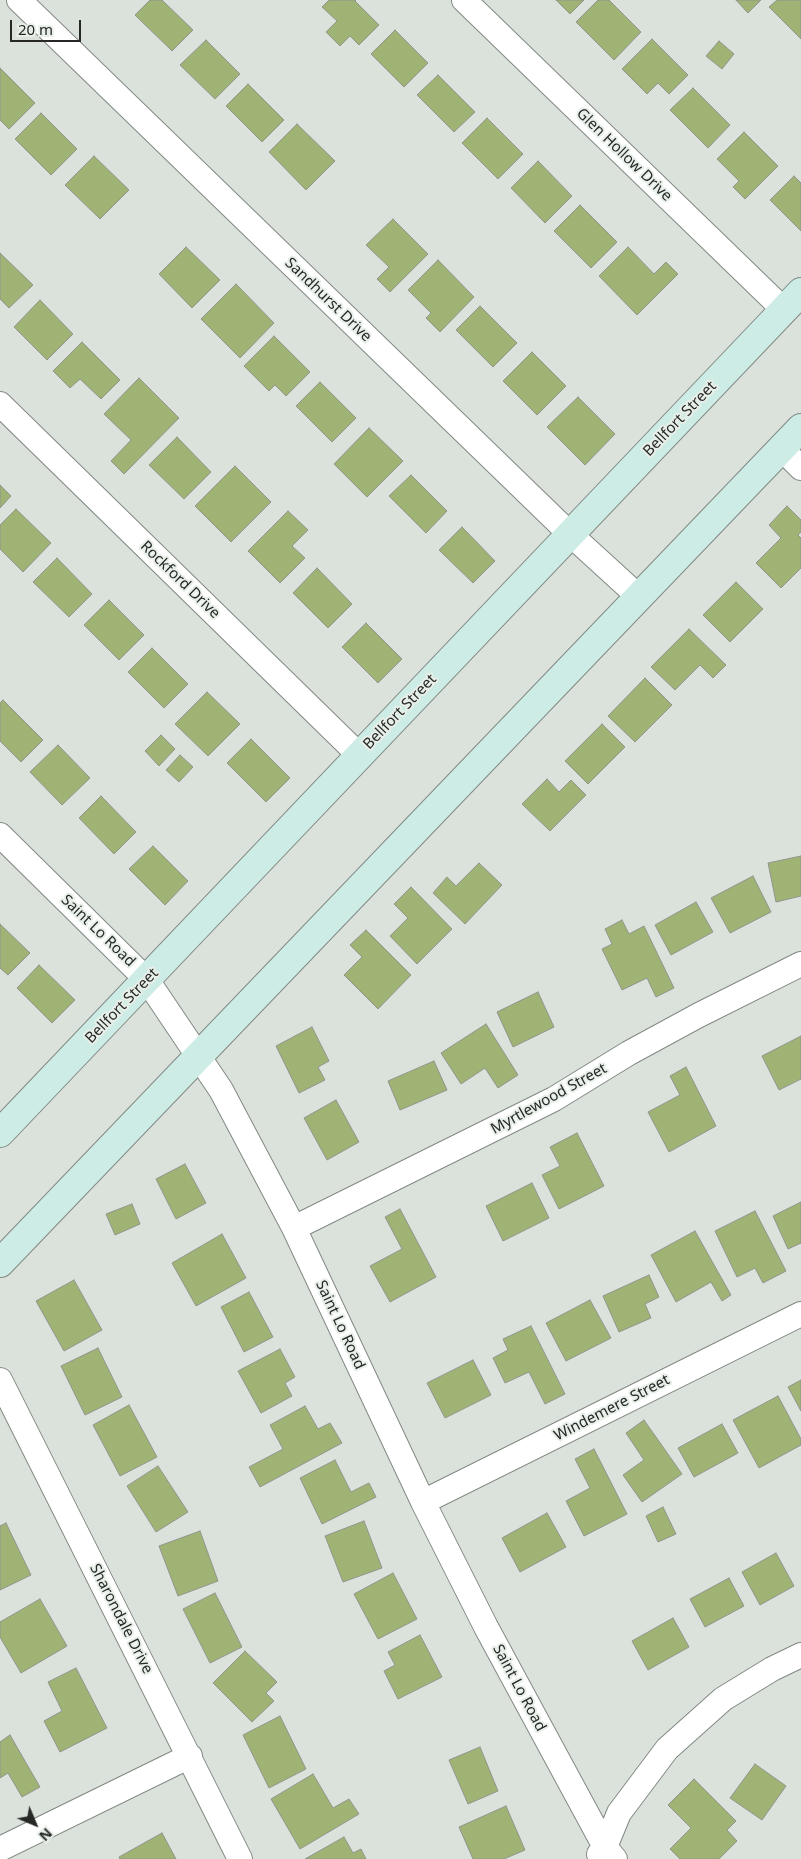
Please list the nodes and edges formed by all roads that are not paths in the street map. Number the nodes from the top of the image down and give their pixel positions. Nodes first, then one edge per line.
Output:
1 (19, 0) edge
2 (464, 0) edge
3 (792, 301) edge
4 (0, 404) edge
5 (801, 428) edge
6 (781, 448) junction
7 (801, 468) edge
8 (570, 534) junction
9 (639, 597) junction
10 (359, 755) junction
11 (0, 835) edge
12 (801, 964) edge
13 (147, 980) junction
14 (200, 1055) junction
15 (0, 1133) edge
16 (294, 1228) junction
17 (0, 1262) edge
18 (801, 1314) edge
19 (0, 1380) edge
20 (424, 1502) junction
21 (801, 1655) edge
22 (190, 1756) junction
23 (0, 1849) edge
24 (605, 1855) edge
25 (240, 1859) edge

1 - 8 street, Sandhurst Drive
2 - 3 street, Glen Hollow Drive
3 - 8 main road, Bellfort Street
4 - 10 street, Rockford Drive
5 - 6 main road
6 - 7 street
6 - 9 main road
8 - 9 street, Sandhurst Drive
8 - 10 main road, Bellfort Street
9 - 14 main road
10 - 13 main road, Bellfort Street
11 - 13 street, Saint Lo Road
12 - 16 street, Myrtlewood Street
13 - 14 street, Saint Lo Road
13 - 15 main road, Bellfort Street
14 - 16 street, Saint Lo Road
14 - 17 main road
16 - 20 street, Saint Lo Road
18 - 20 street, Windemere Street
19 - 22 street, Sharondale Drive
20 - 24 street, Saint Lo Road
21 - 24 street
22 - 23 street
22 - 25 street, Sharondale Drive

